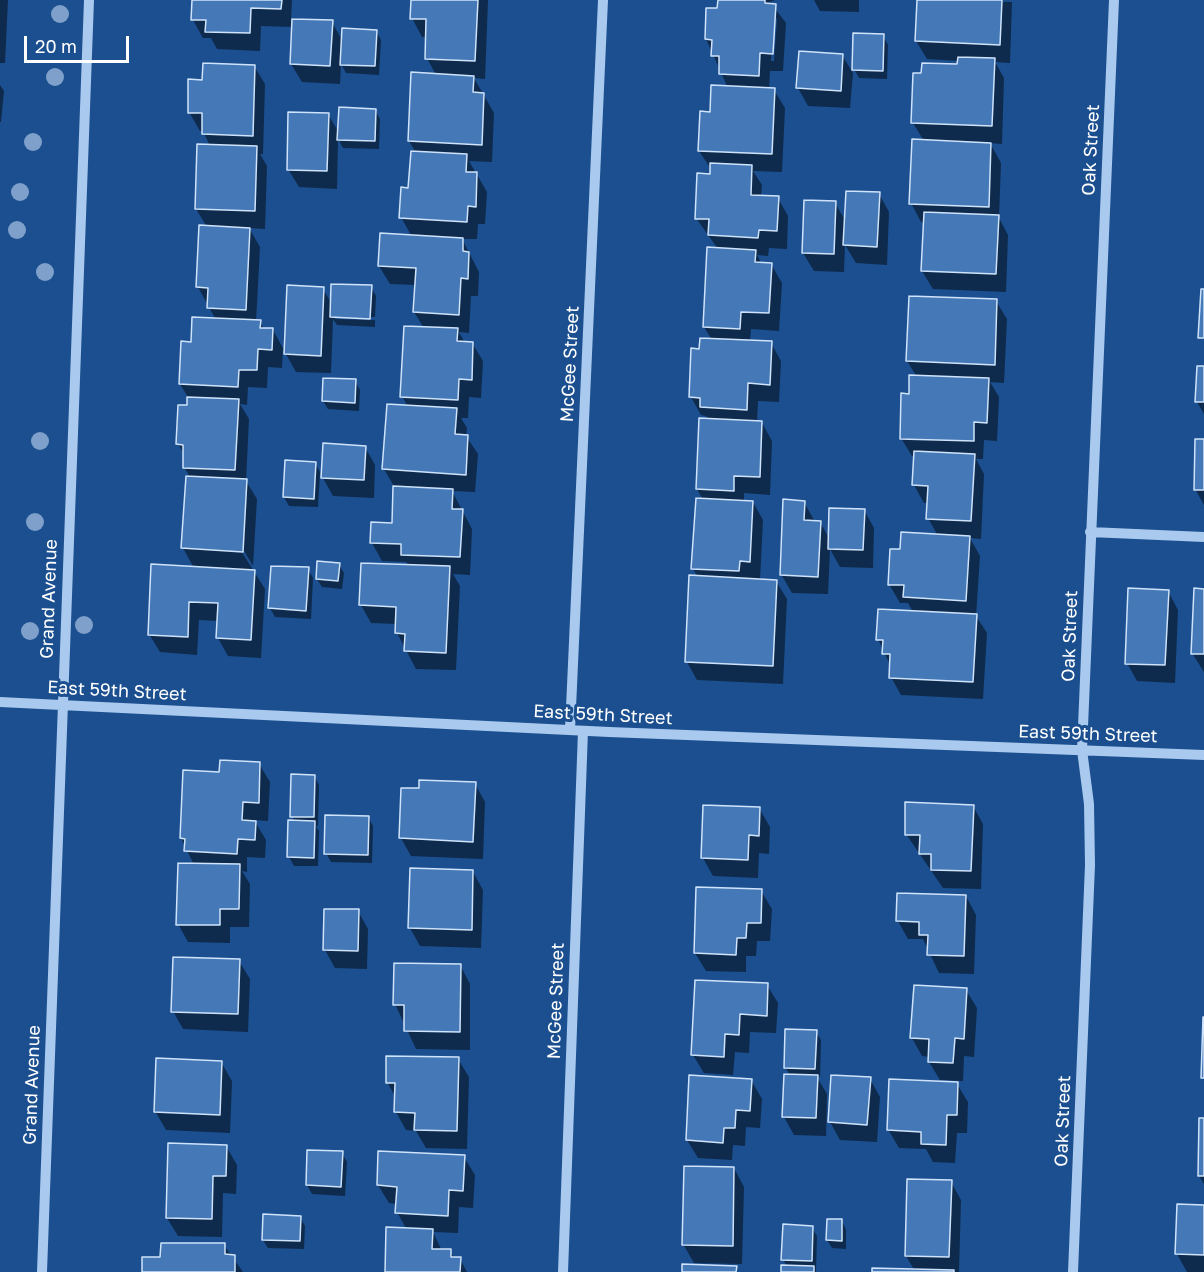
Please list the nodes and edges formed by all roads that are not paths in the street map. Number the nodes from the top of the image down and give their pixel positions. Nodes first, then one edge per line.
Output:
1 (89, 0) edge
2 (603, 0) edge
3 (1114, 0) edge
4 (1090, 532) junction
5 (1204, 537) edge
6 (0, 702) edge
7 (62, 705) junction
8 (570, 730) junction
9 (583, 731) junction
10 (1082, 750) junction
11 (1204, 755) edge
12 (42, 1272) edge
13 (563, 1272) edge
14 (1074, 1272) edge

1 - 7 street, Grand Avenue
2 - 8 street, McGee Street
3 - 4 street, Oak Street
4 - 5 street
4 - 10 street, Oak Street
6 - 7 street, East 59th Street
7 - 8 street, East 59th Street
7 - 12 street, Grand Avenue
8 - 9 street, East 59th Street
9 - 10 street, East 59th Street
9 - 13 street, McGee Street
10 - 11 street, East 59th Street
10 - 14 street, Oak Street

